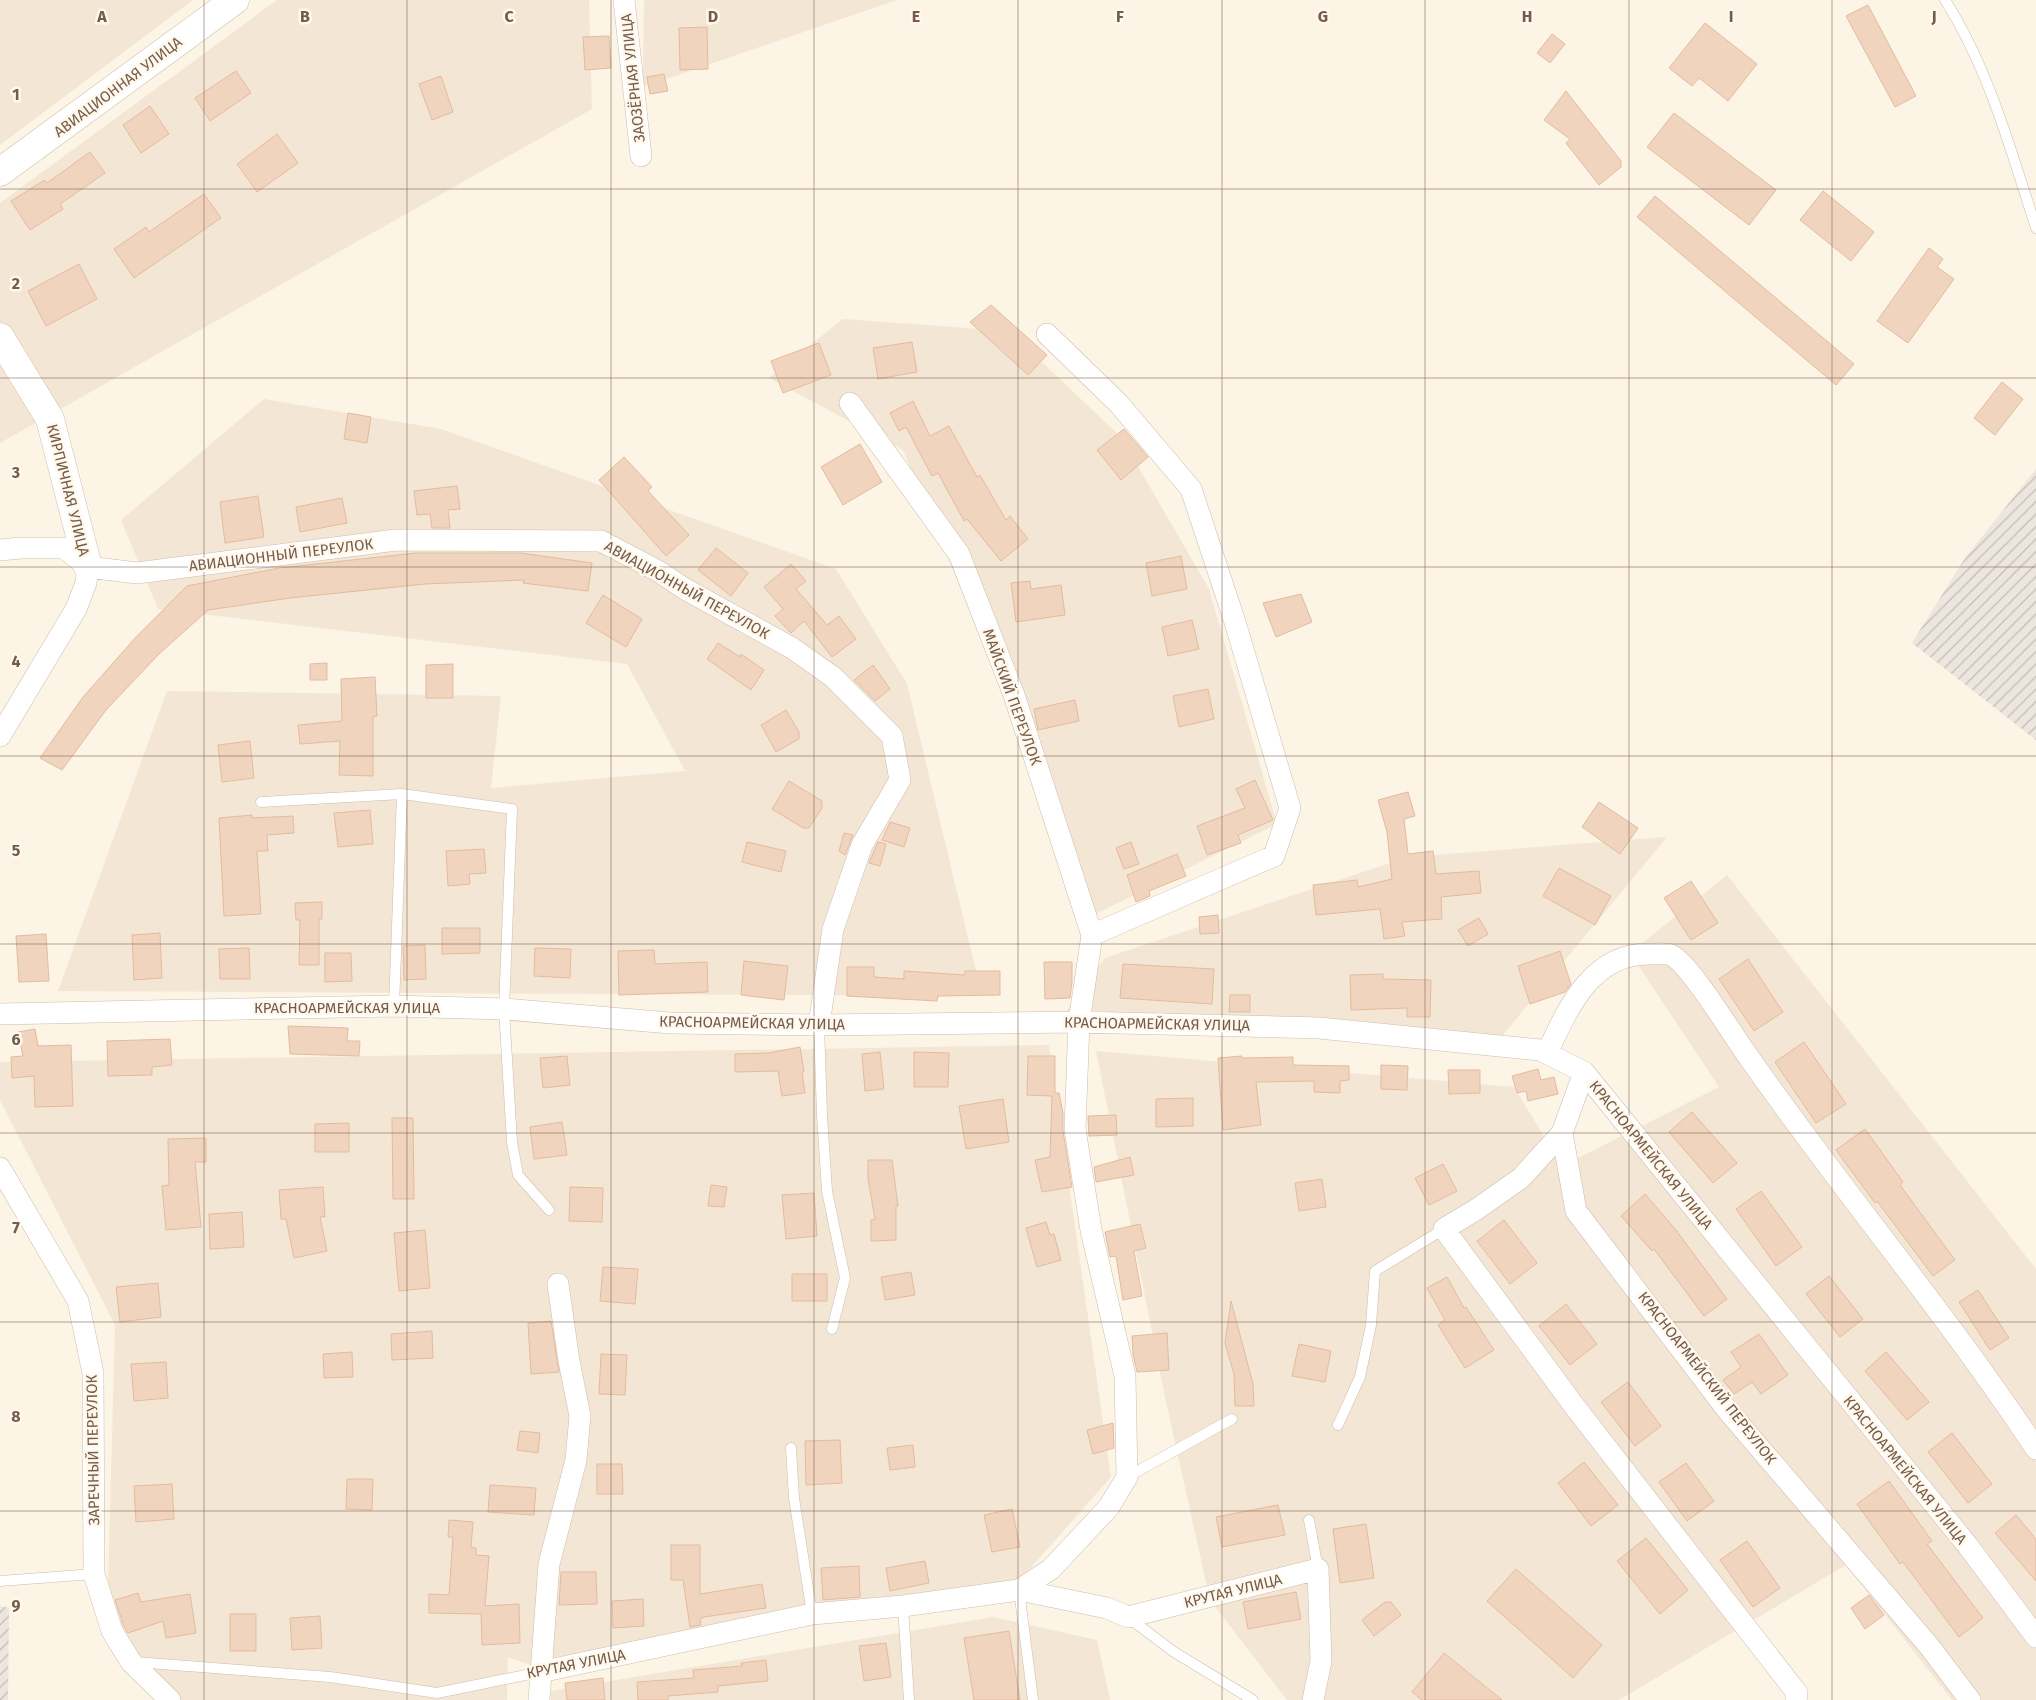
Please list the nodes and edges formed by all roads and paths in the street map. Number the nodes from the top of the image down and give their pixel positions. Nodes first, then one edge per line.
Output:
1 (234, 0) edge
2 (624, 0) edge
3 (1945, 0) edge
4 (641, 156) dead end
5 (0, 172) edge
6 (2036, 228) edge
7 (1047, 334) dead end
8 (0, 337) edge
9 (850, 403) dead end
10 (0, 550) edge
11 (88, 567) junction
12 (0, 736) edge
13 (402, 794) junction
14 (261, 802) dead end
15 (1092, 935) junction
16 (394, 1006) junction
17 (504, 1009) junction
18 (0, 1014) edge
19 (1079, 1022) junction
20 (819, 1025) junction
21 (1547, 1053) junction
22 (1584, 1072) junction
23 (1562, 1133) junction
24 (0, 1168) edge
25 (549, 1210) dead end
26 (1444, 1229) junction
27 (558, 1284) dead end
28 (832, 1329) dead end
29 (1232, 1419) dead end
30 (1338, 1425) dead end
31 (791, 1448) dead end
32 (2036, 1449) edge
33 (1127, 1477) junction
34 (1309, 1520) dead end
35 (1318, 1569) junction
36 (94, 1574) junction
37 (0, 1581) edge
38 (1019, 1590) junction
39 (903, 1606) junction
40 (812, 1614) junction
41 (1128, 1617) junction
42 (2036, 1637) edge
43 (131, 1662) junction
44 (540, 1672) junction
45 (170, 1700) edge
46 (539, 1700) edge
47 (909, 1700) edge
48 (1033, 1700) edge
49 (1253, 1700) edge
50 (1313, 1700) edge
51 (1796, 1700) edge
52 (1970, 1700) edge

1 - 5 street, АВИАЦИОННАЯ УЛИЦА
2 - 4 street, ЗАОЗЁРНАЯ УЛИЦА
3 - 6 lane
7 - 15 street
8 - 11 street, КИРПИЧНАЯ УЛИЦА
9 - 15 street, МАЙСКИЙ ПЕРЕУЛОК
10 - 11 street
11 - 12 street
11 - 20 street, АВИАЦИОННЫЙ ПЕРЕУЛОК
13 - 14 lane
13 - 16 lane
13 - 17 lane
15 - 19 street, МАЙСКИЙ ПЕРЕУЛОК
16 - 17 street, КРАСНОАРМЕЙСКАЯ УЛИЦА
16 - 18 street, КРАСНОАРМЕЙСКАЯ УЛИЦА
17 - 20 street, КРАСНОАРМЕЙСКАЯ УЛИЦА
17 - 25 lane
19 - 20 street, КРАСНОАРМЕЙСКАЯ УЛИЦА
19 - 21 street, КРАСНОАРМЕЙСКАЯ УЛИЦА
19 - 33 street, МАЙСКИЙ ПЕРЕУЛОК
20 - 28 lane
21 - 22 street, КРАСНОАРМЕЙСКАЯ УЛИЦА
21 - 32 street
22 - 23 street
22 - 42 street, КРАСНОАРМЕЙСКАЯ УЛИЦА
23 - 26 street
23 - 52 street, КРАСНОАРМЕЙСКИЙ ПЕРЕУЛОК
24 - 36 street, ЗАРЕЧНЫЙ ПЕРЕУЛОК
26 - 30 lane
26 - 51 street
27 - 44 street
29 - 33 lane
31 - 40 lane
33 - 38 street, КРУТАЯ УЛИЦА
34 - 35 lane
35 - 41 street, КРУТАЯ УЛИЦА
35 - 50 street
36 - 37 lane
36 - 43 street, ЗАРЕЧНЫЙ ПЕРЕУЛОК
38 - 39 street, КРУТАЯ УЛИЦА
38 - 41 street, КРУТАЯ УЛИЦА
38 - 48 lane
39 - 40 street, КРУТАЯ УЛИЦА
39 - 47 lane
40 - 44 street, КРУТАЯ УЛИЦА
41 - 49 lane
43 - 44 lane, КРУТАЯ УЛИЦА
43 - 45 street, ЗАРЕЧНЫЙ ПЕРЕУЛОК
44 - 46 street

